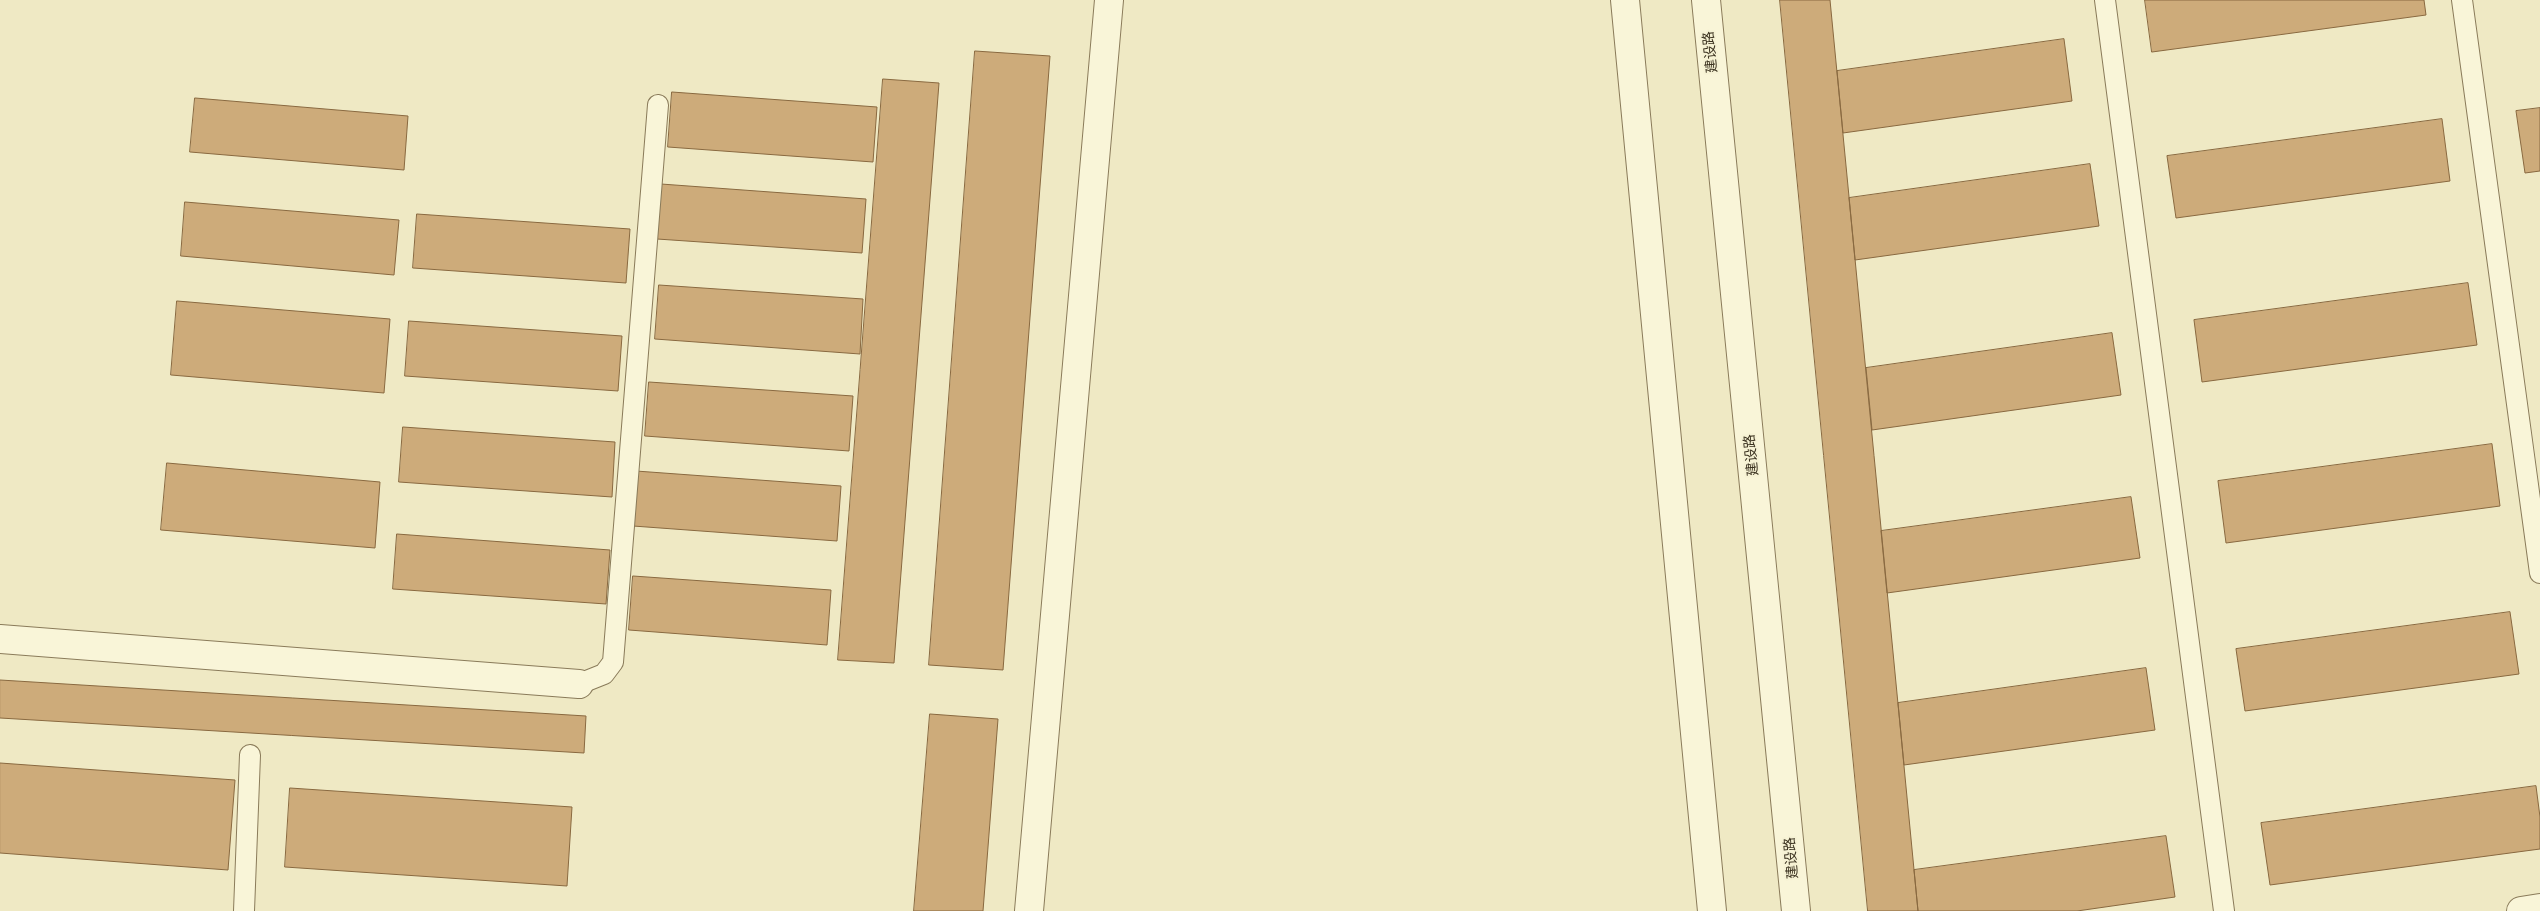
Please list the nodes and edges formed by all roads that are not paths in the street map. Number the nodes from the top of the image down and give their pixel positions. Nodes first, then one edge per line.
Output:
1 (1109, 0) edge
2 (1625, 0) edge
3 (1706, 0) edge
4 (2105, 0) edge
5 (2462, 0) edge
6 (658, 106) dead end
7 (2540, 573) edge
8 (0, 639) edge
9 (579, 684) joint
10 (250, 755) dead end
11 (2540, 908) edge
12 (244, 911) edge
13 (1029, 911) edge
14 (1712, 911) edge
15 (1796, 911) edge
16 (2224, 911) edge
17 (2521, 911) edge

1 - 13 street
2 - 14 street
3 - 15 street, 建设路
4 - 16 lane
5 - 7 lane
6 - 9 lane
8 - 9 street
10 - 12 lane
11 - 17 street

